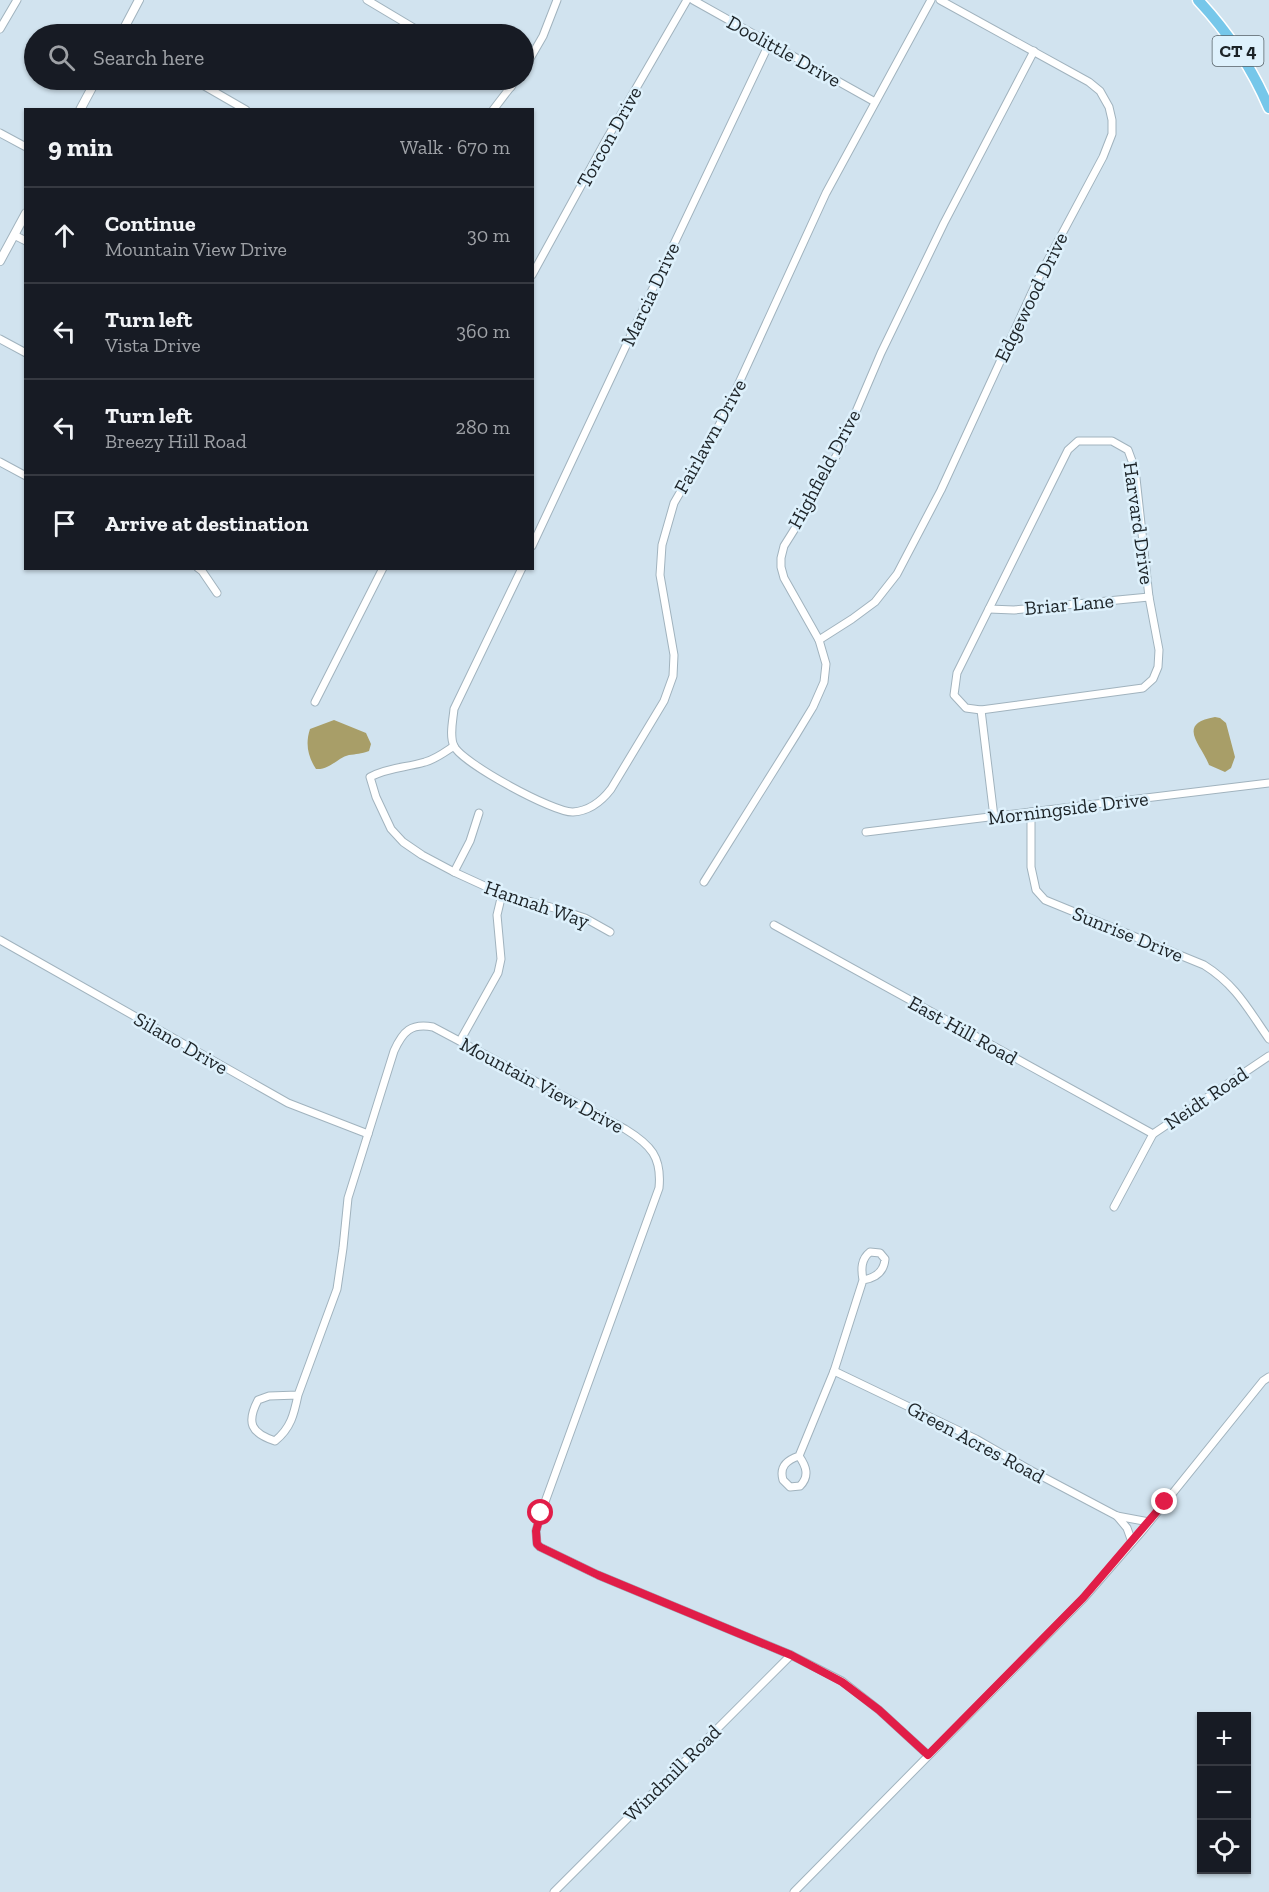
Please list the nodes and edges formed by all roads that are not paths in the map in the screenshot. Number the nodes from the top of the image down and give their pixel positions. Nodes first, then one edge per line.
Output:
1 (17, 0) edge
2 (139, 0) edge
3 (367, 0) edge
4 (557, 0) edge
5 (687, 0) edge
6 (693, 0) edge
7 (931, 0) edge
8 (940, 0) edge
9 (1198, 0) edge
10 (126, 24) edge
11 (407, 24) edge
12 (0, 29) edge
13 (770, 44) junction
14 (1034, 51) junction
15 (534, 52) edge
16 (91, 90) edge
17 (211, 90) edge
18 (509, 90) edge
19 (875, 102) junction
20 (81, 108) edge
21 (243, 108) edge
22 (495, 108) edge
23 (1269, 108) edge
24 (0, 133) edge
25 (24, 146) edge
26 (24, 217) edge
27 (14, 235) junction
28 (24, 240) edge
29 (0, 261) edge
30 (534, 271) edge
31 (0, 339) edge
32 (24, 352) edge
33 (0, 462) edge
34 (24, 475) edge
35 (534, 542) edge
36 (201, 570) edge
37 (382, 570) edge
38 (521, 570) edge
39 (217, 593) dead end
40 (1149, 597) junction
41 (989, 609) junction
42 (819, 640) junction
43 (315, 702) dead end
44 (981, 710) junction
45 (454, 746) junction
46 (1269, 783) edge
47 (1031, 812) junction
48 (479, 813) dead end
49 (994, 817) junction
50 (866, 832) dead end
51 (454, 872) junction
52 (704, 882) dead end
53 (502, 894) junction
54 (774, 925) dead end
55 (610, 932) dead end
56 (0, 940) edge
57 (1269, 1039) edge
58 (460, 1041) junction
59 (1269, 1056) edge
60 (368, 1134) junction
61 (1153, 1134) junction
62 (1114, 1207) dead end
63 (863, 1280) dead end
64 (834, 1371) junction
65 (1269, 1377) edge
66 (298, 1395) junction
67 (799, 1456) junction
68 (1117, 1516) junction
69 (1149, 1522) junction
70 (1132, 1542) junction
71 (791, 1655) junction
72 (928, 1755) junction
73 (554, 1892) edge
74 (794, 1892) edge

1 - 12 street
2 - 10 street
3 - 11 street
4 - 15 street
5 - 30 street, Torcon Drive
6 - 13 street, Doolittle Drive
7 - 19 street, Fairlawn Drive
8 - 14 street, Edgewood Drive
9 - 23 main road, CT 4
13 - 19 street, Doolittle Drive
13 - 35 street, Marcia Drive
14 - 42 street, Highfield Drive
14 - 42 street, Edgewood Drive
16 - 20 street
17 - 21 street
18 - 22 street
19 - 45 street, Fairlawn Drive
24 - 25 street
26 - 27 street
27 - 28 street
27 - 29 street
31 - 32 street
33 - 34 street
36 - 39 street
37 - 43 street
38 - 45 street
40 - 41 street, Briar Lane
40 - 41 street, Harvard Drive
40 - 44 street, Harvard Drive
41 - 44 street, Harvard Drive
42 - 52 street, Highfield Drive
44 - 49 street
45 - 51 street, Hannah Way
46 - 47 street, Morningside Drive
47 - 49 street, Morningside Drive
47 - 57 street, Sunrise Drive
48 - 51 street
49 - 50 street, Morningside Drive
51 - 53 street, Hannah Way
53 - 55 street, Hannah Way
53 - 58 street
54 - 61 street, East Hill Road
56 - 60 street, Silano Drive
58 - 60 street, Mountain View Drive
58 - 71 street, Mountain View Drive
59 - 61 street, Neidt Road
60 - 66 street, Mountain View Drive
61 - 62 street, Neidt Road
63 - 64 street
64 - 67 street
64 - 68 street, Green Acres Road
65 - 69 street
66 - 66 street, Mountain View Drive
67 - 67 street
68 - 69 street, Green Acres Road
68 - 70 street
69 - 70 street
70 - 72 street
71 - 72 street
71 - 73 street, Windmill Road
72 - 74 street

